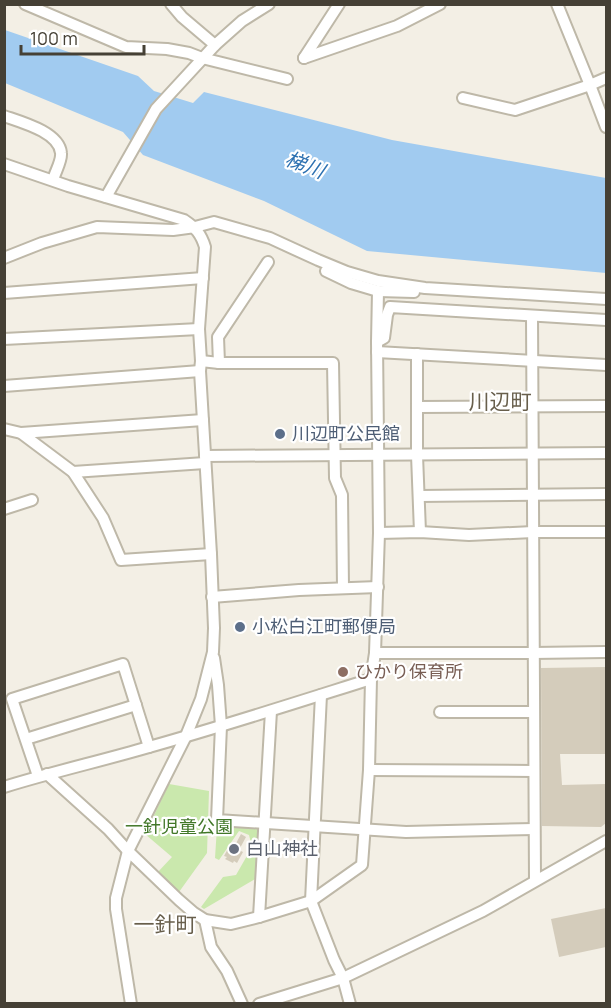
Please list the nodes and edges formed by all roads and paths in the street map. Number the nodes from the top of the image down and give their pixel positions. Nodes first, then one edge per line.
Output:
1 (25, 4) edge
2 (171, 4) edge
3 (269, 4) edge
4 (339, 4) edge
5 (441, 4) edge
6 (557, 4) edge
7 (215, 45) junction
8 (199, 61) junction
9 (606, 78) edge
10 (287, 79) dead end
11 (590, 85) junction
12 (463, 98) dead end
13 (4, 116) edge
14 (606, 127) edge
15 (4, 164) edge
16 (52, 180) junction
17 (106, 197) junction
18 (195, 227) junction
19 (4, 258) edge
20 (318, 260) junction
21 (268, 262) dead end
22 (203, 278) junction
23 (425, 288) junction
24 (378, 291) junction
25 (4, 293) edge
26 (606, 299) edge
27 (532, 316) junction
28 (606, 320) edge
29 (199, 329) junction
30 (4, 339) edge
31 (377, 347) junction
32 (417, 354) junction
33 (533, 360) junction
34 (219, 363) junction
35 (606, 364) edge
36 (200, 366) junction
37 (4, 386) edge
38 (533, 406) junction
39 (606, 406) edge
40 (417, 407) junction
41 (202, 420) junction
42 (4, 429) edge
43 (21, 433) junction
44 (533, 453) junction
45 (606, 453) edge
46 (334, 455) junction
47 (378, 455) junction
48 (417, 455) junction
49 (205, 459) junction
50 (73, 472) junction
51 (606, 494) edge
52 (534, 495) junction
53 (420, 496) junction
54 (32, 500) dead end
55 (4, 509) edge
56 (420, 532) junction
57 (533, 532) junction
58 (606, 532) edge
59 (380, 533) junction
60 (211, 554) junction
61 (378, 587) junction
62 (343, 588) junction
63 (213, 597) junction
64 (213, 652) junction
65 (606, 652) edge
66 (375, 653) junction
67 (533, 653) junction
68 (371, 679) junction
69 (321, 695) junction
70 (136, 705) junction
71 (271, 711) junction
72 (440, 712) dead end
73 (534, 712) junction
74 (221, 726) junction
75 (186, 736) junction
76 (26, 739) junction
77 (149, 747) junction
78 (369, 770) junction
79 (534, 771) junction
80 (43, 775) junction
81 (4, 787) edge
82 (264, 823) junction
83 (315, 826) junction
84 (365, 829) junction
85 (534, 829) junction
86 (606, 841) edge
87 (128, 851) junction
88 (535, 880) junction
89 (311, 900) junction
90 (259, 917) junction
91 (205, 920) junction
92 (343, 978) junction
93 (131, 1004) edge
94 (242, 1004) edge
95 (259, 1004) edge
96 (350, 1004) edge

1 - 8 street
2 - 7 street
3 - 7 street
4 - 5 street
6 - 11 street
7 - 8 street
8 - 10 street
8 - 17 street
9 - 11 street
11 - 12 street
11 - 14 street
13 - 16 street
15 - 16 street
16 - 17 street
17 - 18 street
18 - 19 street
18 - 20 street
18 - 22 street
20 - 23 street
20 - 24 street
21 - 34 street
22 - 25 street
22 - 29 street
23 - 24 street
23 - 26 street
24 - 31 street
27 - 28 street
27 - 31 street
27 - 33 street
29 - 30 street
29 - 36 street
31 - 32 street
31 - 47 street
32 - 33 street
32 - 40 street
33 - 35 street
33 - 38 street
34 - 36 street
34 - 46 street
36 - 37 street
36 - 41 street
38 - 39 street
38 - 40 street
38 - 44 street
40 - 48 street
41 - 43 street
41 - 49 street
42 - 43 street
43 - 50 street
44 - 45 street
44 - 48 street
44 - 52 street
46 - 47 street
46 - 49 street
46 - 62 street
47 - 48 street
47 - 59 street
48 - 53 street
49 - 50 street
49 - 60 street
50 - 60 street
51 - 52 street
52 - 53 street
52 - 57 street
53 - 56 street
54 - 55 street
56 - 57 street
56 - 59 street
57 - 58 street
57 - 67 street
59 - 61 street
60 - 63 street
61 - 62 street
61 - 66 street
62 - 63 street
63 - 64 street
64 - 74 street
64 - 75 street
65 - 67 street
66 - 67 street
66 - 68 street
67 - 73 street
68 - 69 street
68 - 78 street
69 - 71 street
69 - 83 street
70 - 76 street
70 - 76 street
70 - 77 street
71 - 74 street
71 - 82 street
72 - 73 street
73 - 79 street
74 - 75 street
74 - 82 street
75 - 77 street
75 - 87 street
76 - 80 street
77 - 80 street
78 - 79 street
78 - 84 street
79 - 85 street
80 - 81 street
80 - 87 street
82 - 83 street
82 - 90 street
83 - 84 street
83 - 89 street
84 - 85 street
84 - 89 street
85 - 88 street
86 - 88 street
87 - 91 street
87 - 93 street
88 - 92 street
89 - 90 street
89 - 92 street
90 - 91 street
91 - 94 street
92 - 95 street
92 - 96 street

